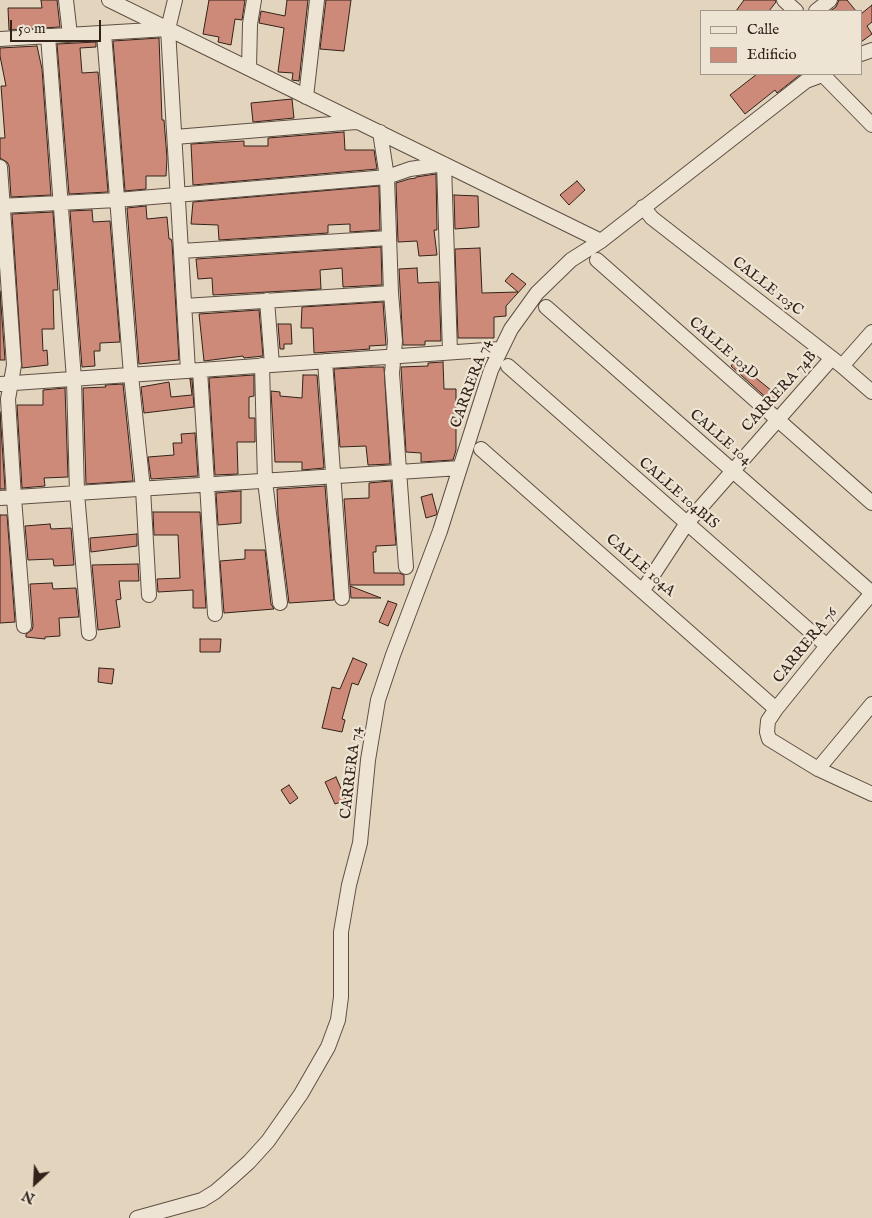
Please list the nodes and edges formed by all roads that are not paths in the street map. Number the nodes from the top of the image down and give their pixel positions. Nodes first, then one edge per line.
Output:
1 (66, 0) edge
2 (175, 0) edge
3 (254, 0) edge
4 (317, 0) edge
5 (784, 0) edge
6 (830, 0) edge
7 (112, 1) edge
8 (795, 10) edge
9 (817, 10) edge
10 (168, 29) junction
11 (104, 33) junction
12 (70, 35) junction
13 (48, 36) junction
14 (0, 39) edge
15 (249, 68) junction
16 (821, 75) edge
17 (825, 75) edge
18 (306, 97) junction
19 (358, 122) junction
20 (872, 125) edge
21 (380, 132) junction
22 (175, 137) junction
23 (444, 164) junction
24 (0, 167) edge
25 (387, 177) junction
26 (178, 194) junction
27 (117, 200) junction
28 (60, 204) junction
29 (1, 206) edge
30 (642, 207) junction
31 (389, 238) junction
32 (601, 241) junction
33 (181, 251) junction
34 (597, 260) dead end
35 (391, 293) junction
36 (267, 300) junction
37 (184, 306) junction
38 (546, 307) dead end
39 (872, 332) edge
40 (500, 349) junction
41 (450, 352) junction
42 (393, 356) junction
43 (325, 361) junction
44 (837, 362) junction
45 (267, 365) junction
46 (508, 366) dead end
47 (194, 370) junction
48 (131, 375) junction
49 (74, 379) junction
50 (5, 384) edge
51 (872, 392) edge
52 (778, 420) junction
53 (481, 450) dead end
54 (460, 468) junction
55 (732, 470) junction
56 (399, 472) junction
57 (333, 477) junction
58 (265, 481) junction
59 (207, 485) junction
60 (143, 489) junction
61 (77, 494) junction
62 (7, 498) edge
63 (872, 502) edge
64 (687, 524) junction
65 (406, 567) dead end
66 (643, 590) junction
67 (149, 595) dead end
68 (342, 598) dead end
69 (870, 599) edge
70 (280, 603) dead end
71 (215, 614) dead end
72 (24, 626) dead end
73 (89, 633) dead end
74 (827, 646) junction
75 (872, 704) edge
76 (776, 709) junction
77 (818, 769) junction
78 (871, 791) edge
79 (137, 1218) edge

1 - 12 street
2 - 10 street
3 - 15 street
4 - 18 street
5 - 8 street
6 - 9 street
7 - 10 street
10 - 11 street
10 - 15 street
10 - 22 street
11 - 12 street
11 - 27 street
12 - 13 street
13 - 14 street
13 - 28 street
15 - 18 street
16 - 30 street, CARRERA 74
17 - 20 street
18 - 19 street
19 - 21 street
19 - 22 street
21 - 23 street
21 - 25 street
22 - 26 street
23 - 25 street
23 - 32 street
23 - 41 street
24 - 29 street
25 - 26 street
25 - 31 street
26 - 27 street
26 - 33 street
27 - 28 street
27 - 48 street
28 - 29 street
28 - 49 street
29 - 50 street
30 - 32 street, CARRERA 74
30 - 44 street, CALLE 103C
31 - 33 street
31 - 35 street
32 - 40 street, CARRERA 74
33 - 37 street
34 - 52 street, CALLE 103D
35 - 36 street
35 - 42 street
36 - 37 street
36 - 45 street
37 - 47 street
38 - 55 street, CALLE 104
39 - 44 street
40 - 41 street
40 - 54 street, CARRERA 74
41 - 42 street
42 - 43 street
42 - 56 street
43 - 45 street
43 - 57 street
44 - 51 street, CALLE 103C
44 - 52 street, CARRERA 74B
45 - 47 street
45 - 58 street
46 - 64 street, CALLE 104BIS
47 - 48 street
47 - 59 street
48 - 49 street
48 - 60 street
49 - 50 street
49 - 61 street
50 - 62 street
52 - 55 street, CARRERA 74B
52 - 63 street, CALLE 103D
53 - 66 street, CALLE 104A
54 - 56 street
54 - 79 street, CARRERA 74
55 - 64 street, CARRERA 74B
55 - 69 street, CALLE 104
56 - 57 street
56 - 65 street
57 - 58 street
57 - 68 street
58 - 59 street
58 - 70 street
59 - 60 street
59 - 71 street
60 - 61 street
60 - 67 street
61 - 62 street
61 - 73 street
62 - 72 street
64 - 66 street, CARRERA 74B
64 - 74 street, CALLE 104BIS
66 - 76 street, CALLE 104A
69 - 74 street, CARRERA 76
74 - 76 street, CARRERA 76
75 - 77 street
76 - 77 street, CARRERA 76
77 - 78 street

